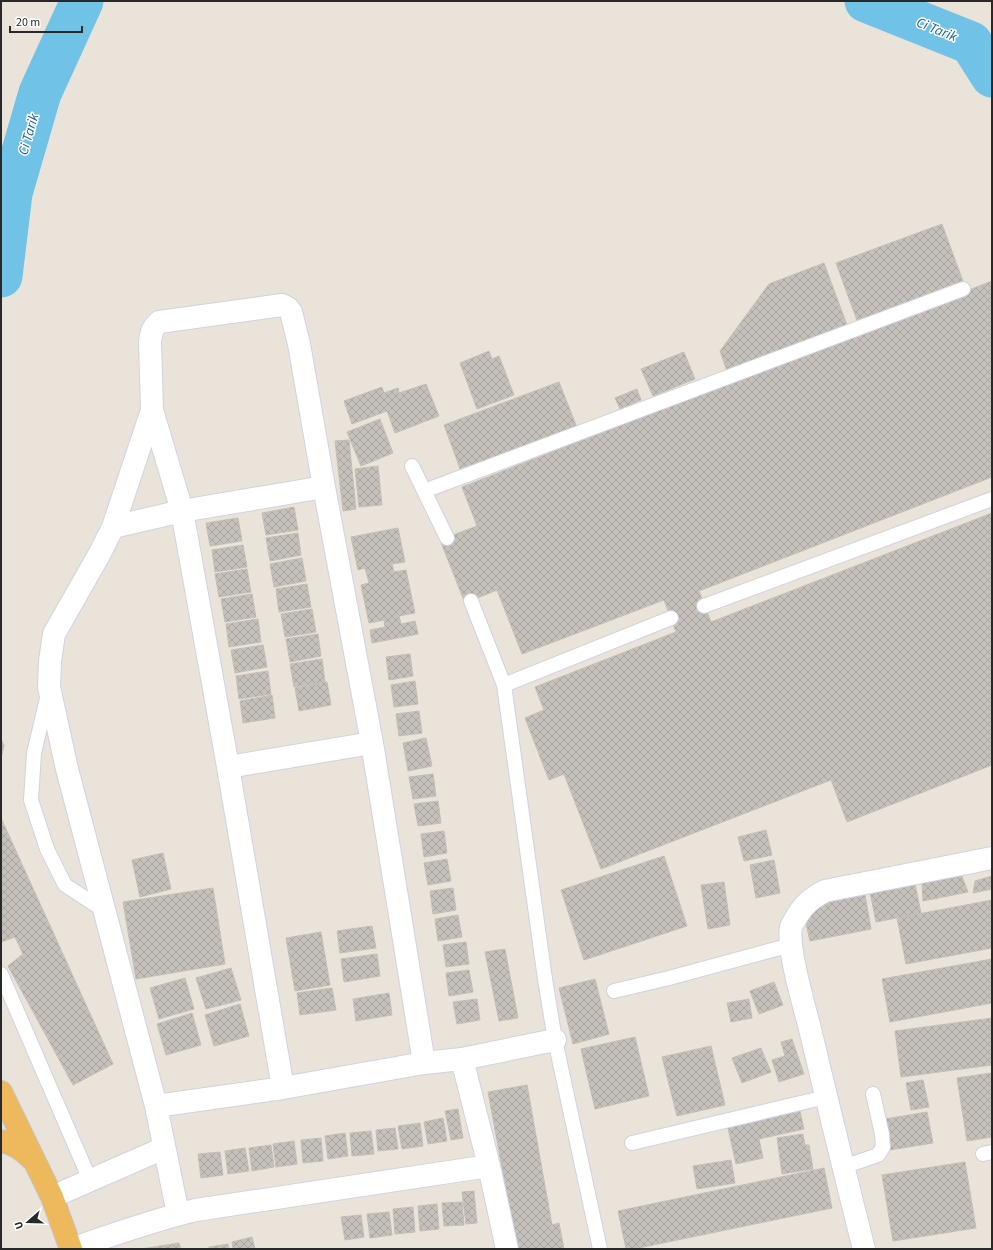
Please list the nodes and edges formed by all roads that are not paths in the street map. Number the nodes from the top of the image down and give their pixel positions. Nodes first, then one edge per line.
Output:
1 (963, 289) dead end
2 (152, 410) junction
3 (412, 466) dead end
4 (324, 487) junction
5 (424, 491) junction
6 (992, 499) edge
7 (182, 510) junction
8 (113, 527) junction
9 (447, 538) dead end
10 (471, 601) dead end
11 (704, 606) dead end
12 (671, 618) dead end
13 (504, 685) junction
14 (49, 688) junction
15 (372, 743) junction
16 (228, 767) junction
17 (992, 858) edge
18 (105, 911) junction
19 (791, 945) junction
20 (1, 974) edge
21 (614, 991) dead end
22 (555, 1040) junction
23 (462, 1058) junction
24 (424, 1063) junction
25 (283, 1088) junction
26 (1, 1092) edge
27 (874, 1094) dead end
28 (826, 1097) junction
29 (156, 1106) junction
30 (1, 1141) edge
31 (632, 1143) dead end
32 (164, 1148) junction
33 (35, 1162) junction
34 (489, 1166) junction
35 (843, 1167) junction
36 (90, 1180) junction
37 (52, 1197) junction
38 (178, 1214) junction
39 (71, 1249) edge
40 (507, 1249) edge
41 (600, 1249) edge
42 (864, 1249) edge

1 - 5 lane
2 - 4 street
2 - 7 street
2 - 8 street
3 - 5 lane
4 - 7 street
4 - 15 street
5 - 9 lane
6 - 11 lane
7 - 8 street
7 - 16 street
8 - 14 street
10 - 13 lane
12 - 13 lane
13 - 22 lane
14 - 18 street
14 - 18 lane
15 - 16 street
15 - 24 street
16 - 25 street
17 - 19 street
18 - 29 street
19 - 21 lane
19 - 28 street
20 - 36 lane
22 - 23 street
22 - 41 lane
23 - 24 street
23 - 34 street
24 - 25 street
25 - 29 street
26 - 33 highway
27 - 35 lane
28 - 31 lane
28 - 35 street
29 - 32 street
30 - 33 highway
32 - 36 street
32 - 38 street
33 - 37 highway
34 - 38 street
34 - 40 street
35 - 42 street
36 - 37 street
37 - 39 highway
38 - 39 street

